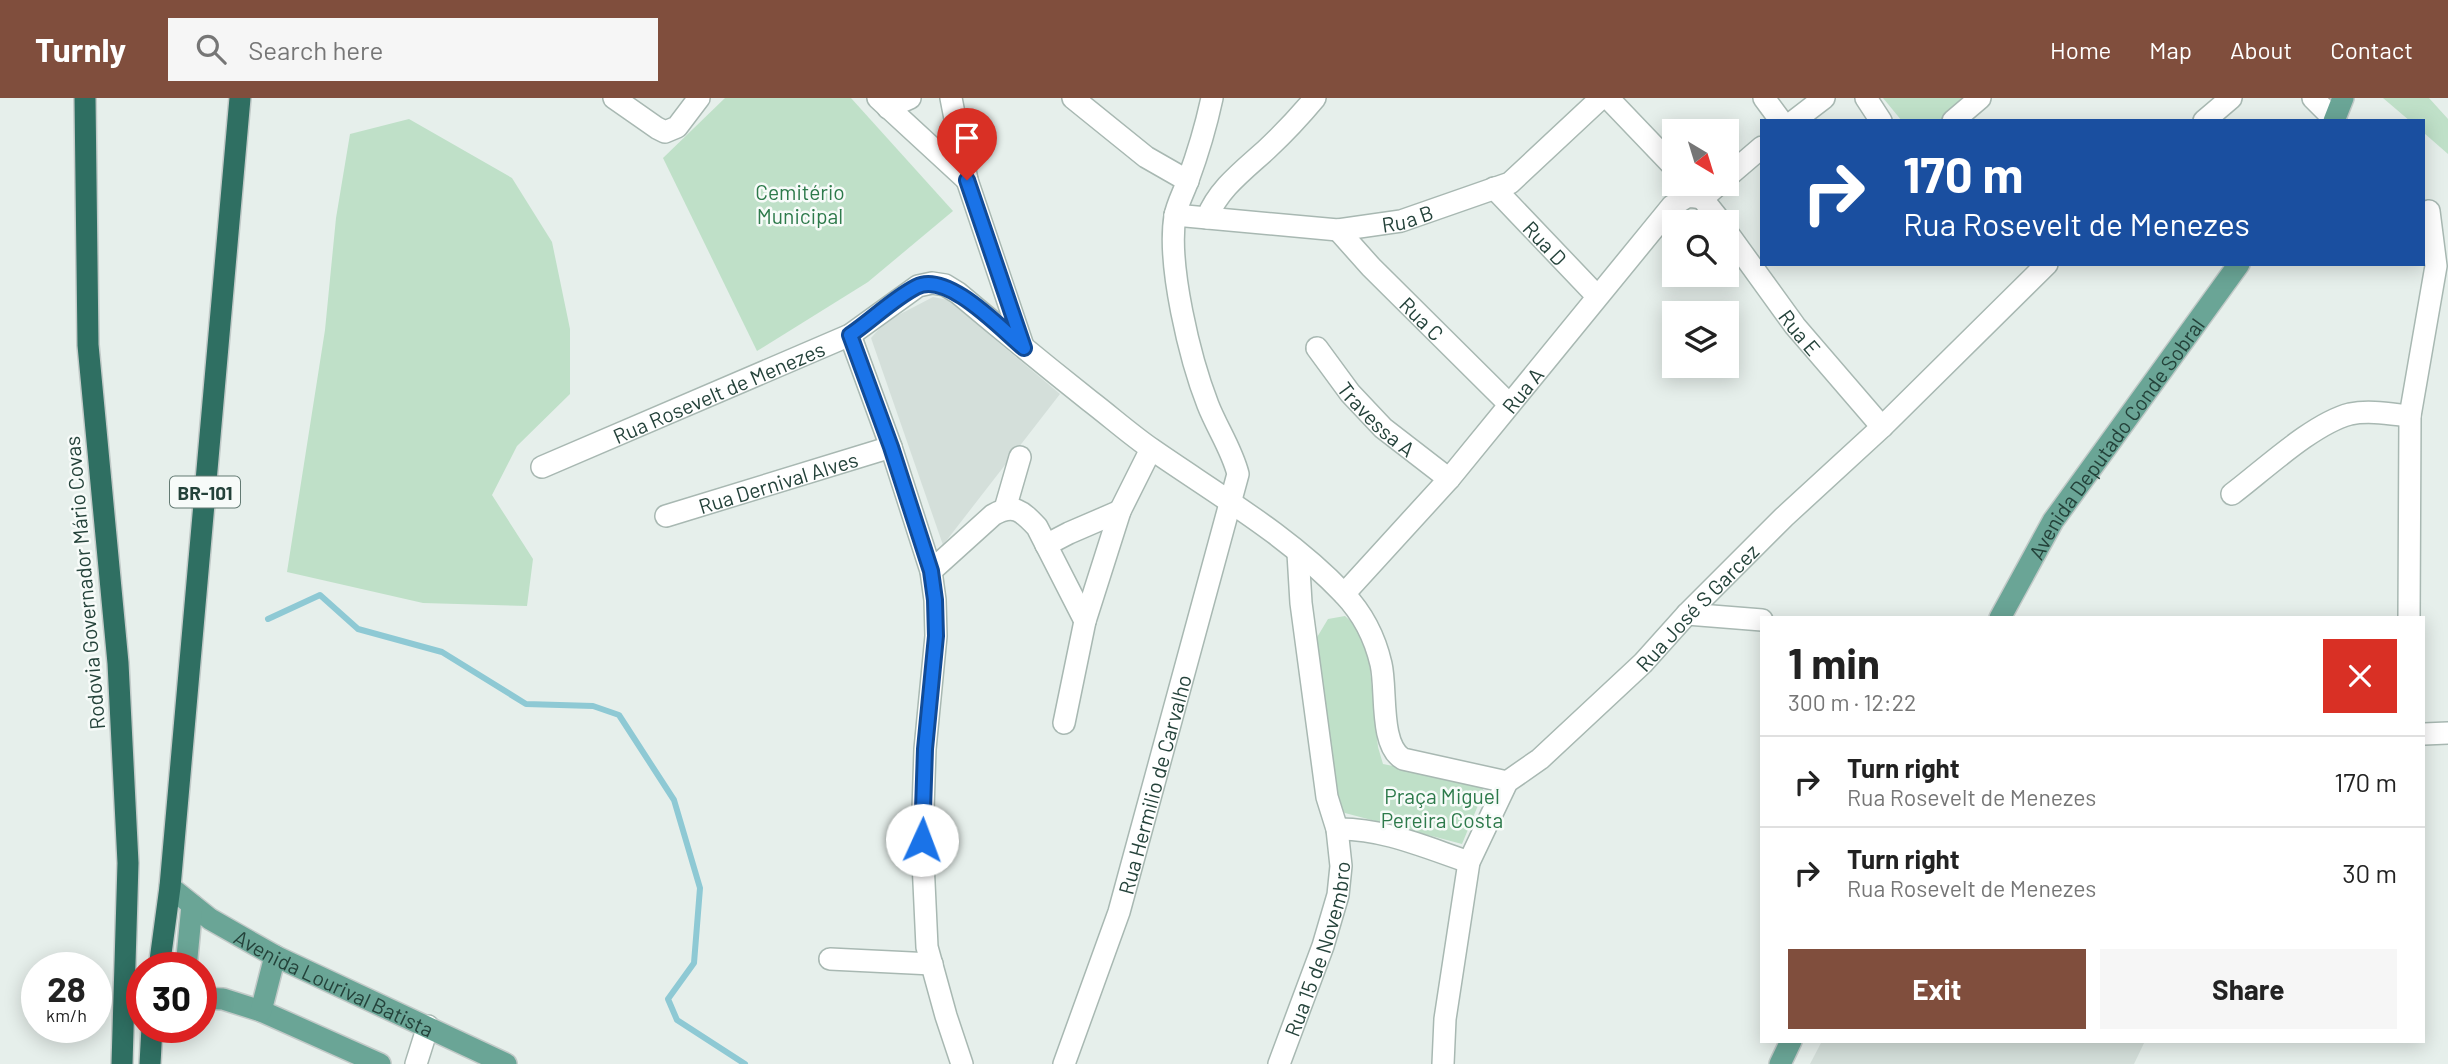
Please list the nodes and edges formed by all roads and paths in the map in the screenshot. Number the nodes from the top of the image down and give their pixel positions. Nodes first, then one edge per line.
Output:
1 (85, 98) edge
2 (240, 98) edge
3 (614, 98) edge
4 (699, 98) edge
5 (910, 98) edge
6 (951, 98) edge
7 (1073, 98) edge
8 (1212, 98) edge
9 (1315, 98) edge
10 (1601, 98) edge
11 (1608, 98) edge
12 (1764, 98) edge
13 (1824, 98) edge
14 (1866, 98) edge
15 (1980, 98) edge
16 (2231, 98) edge
17 (2313, 98) edge
18 (2343, 98) edge
19 (883, 103) edge
20 (1780, 119) edge
21 (1797, 119) edge
22 (1880, 119) edge
23 (1955, 119) edge
24 (2206, 119) edge
25 (2334, 119) edge
26 (2335, 119) edge
27 (1760, 149) edge
28 (1662, 154) edge
29 (1740, 166) edge
30 (967, 180) junction
31 (1188, 181) junction
32 (1494, 188) junction
33 (1688, 196) edge
34 (2434, 213) edge
35 (1175, 215) junction
36 (1207, 218) junction
37 (1338, 230) junction
38 (1739, 249) edge
39 (2045, 266) edge
40 (2238, 266) edge
41 (1597, 296) junction
42 (850, 335) junction
43 (1024, 348) junction
44 (1317, 348) dead end
45 (1509, 404) junction
46 (2410, 416) junction
47 (1882, 427) junction
48 (891, 447) junction
49 (1151, 449) junction
50 (1020, 457) dead end
51 (542, 467) dead end
52 (1449, 479) junction
53 (2232, 494) dead end
54 (1230, 500) junction
55 (1004, 509) junction
56 (1120, 511) junction
57 (666, 516) dead end
58 (1046, 545) junction
59 (1298, 553) junction
60 (931, 571) junction
61 (1344, 594) junction
62 (1688, 614) junction
63 (2001, 616) edge
64 (2409, 616) edge
65 (1760, 620) edge
66 (1085, 621) junction
67 (1064, 723) dead end
68 (2448, 733) edge
69 (2425, 734) edge
70 (1507, 782) junction
71 (1338, 829) junction
72 (1469, 862) junction
73 (170, 887) junction
74 (192, 905) junction
75 (161, 952) edge
76 (188, 952) edge
77 (275, 956) junction
78 (830, 959) dead end
79 (932, 964) junction
80 (217, 999) edge
81 (261, 1011) junction
82 (428, 1026) junction
83 (151, 1043) edge
84 (1790, 1043) edge
85 (122, 1064) edge
86 (150, 1064) edge
87 (380, 1064) edge
88 (416, 1064) edge
89 (506, 1064) edge
90 (962, 1064) edge
91 (1064, 1064) edge
92 (1279, 1064) edge
93 (1443, 1064) edge
94 (1780, 1064) edge

1 - 85 highway, Rodovia Governador Mário Covas
2 - 73 highway, BR-101
3 - 4 street
5 - 19 street
6 - 30 street
7 - 31 street
8 - 31 street
9 - 36 street
10 - 32 street, Rua B
11 - 28 street
12 - 20 street
13 - 21 street
14 - 22 street
15 - 23 street
16 - 24 street
17 - 25 street
18 - 26 main road
19 - 30 street
27 - 29 street
30 - 43 street
31 - 35 street
32 - 37 street, Rua B
32 - 41 street, Rua D
33 - 41 street, Rua A
34 - 46 street
35 - 36 street, Rua B
35 - 54 street
36 - 37 street, Rua B
37 - 45 street, Rua C
38 - 47 street, Rua E
39 - 47 street, Rua José S Garcez
40 - 63 main road, Avenida Deputado Conde Sobral
41 - 45 street, Rua A
42 - 43 street, Rua Rosevelt de Menezes
42 - 48 street
42 - 51 street, Rua Rosevelt de Menezes
43 - 49 street, Rua Rosevelt de Menezes
44 - 52 street, Travessa A
45 - 52 street, Rua A
46 - 53 street
46 - 64 street
47 - 62 street, Rua José S Garcez
48 - 57 street, Rua Dernival Alves
48 - 60 street
49 - 54 street, Rua Rosevelt de Menezes
49 - 56 street
50 - 55 street
52 - 61 street, Rua A
54 - 59 street, Rua Rosevelt de Menezes
54 - 91 street, Rua Hermilio de Carvalho
55 - 58 street
55 - 60 street
56 - 58 street
56 - 66 street
58 - 66 street
59 - 61 street
59 - 71 street
60 - 79 street
61 - 70 street
62 - 65 street
62 - 70 street, Rua José S Garcez
66 - 67 street
68 - 69 street
70 - 72 street
71 - 72 street
71 - 92 street, Rua 15 de Novembro
72 - 93 street
73 - 74 main road, Avenida Lourival Batista
73 - 75 highway, BR-101
74 - 76 main road
74 - 77 main road, Avenida Lourival Batista
77 - 81 main road
77 - 82 main road, Avenida Lourival Batista
78 - 79 street
79 - 90 street
80 - 81 main road
81 - 87 main road
82 - 88 street
82 - 89 main road, Avenida Lourival Batista
83 - 86 highway
84 - 94 main road

